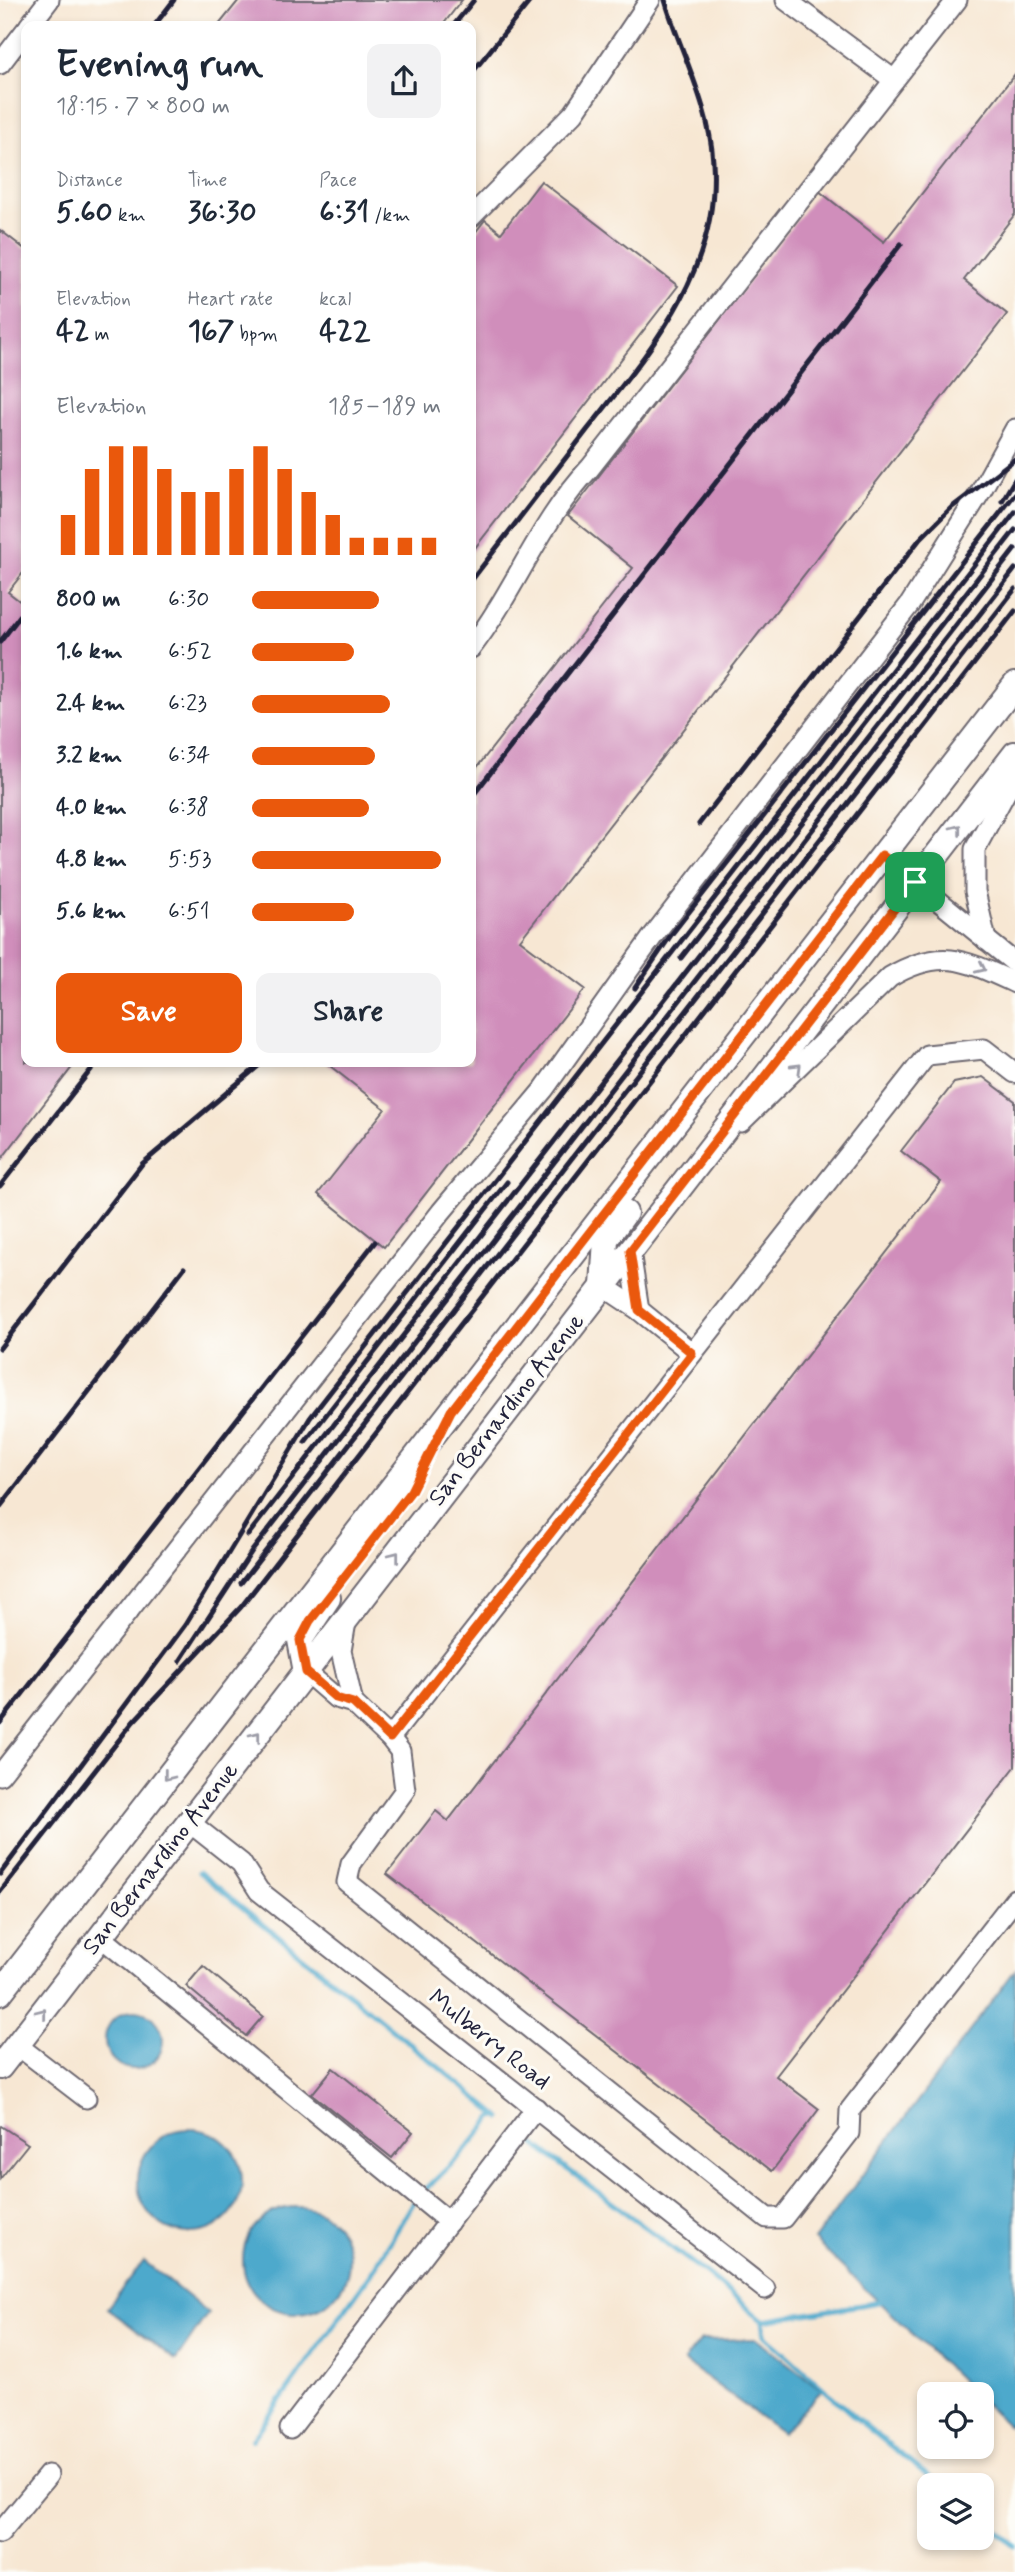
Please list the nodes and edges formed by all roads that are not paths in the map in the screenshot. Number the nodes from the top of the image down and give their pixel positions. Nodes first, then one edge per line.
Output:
1 (49, 0) edge
2 (650, 0) edge
3 (786, 0) edge
4 (957, 0) edge
5 (33, 21) edge
6 (21, 37) edge
7 (0, 64) edge
8 (894, 80) junction
9 (476, 212) edge
10 (1015, 429) edge
11 (476, 642) edge
12 (1015, 685) edge
13 (1015, 754) edge
14 (1015, 775) edge
15 (882, 855) junction
16 (915, 882) junction
17 (986, 940) junction
18 (1015, 963) edge
19 (1015, 983) edge
20 (756, 1019) junction
21 (1015, 1073) edge
22 (695, 1167) junction
23 (630, 1251) junction
24 (603, 1286) junction
25 (639, 1310) junction
26 (692, 1353) junction
27 (451, 1411) junction
28 (346, 1619) junction
29 (306, 1672) junction
30 (353, 1703) junction
31 (390, 1738) junction
32 (2, 1769) edge
33 (190, 1822) junction
34 (1015, 1899) edge
35 (101, 1937) junction
36 (0, 1993) edge
37 (17, 2045) junction
38 (0, 2067) edge
39 (86, 2098) dead end
40 (536, 2108) junction
41 (449, 2222) junction
42 (765, 2289) dead end
43 (290, 2429) dead end
44 (48, 2475) dead end
45 (0, 2533) edge

1 - 5 street
2 - 9 street
3 - 8 street
4 - 8 street
6 - 7 street
8 - 11 street
10 - 32 street
12 - 15 main road, San Bernardino Avenue
16 -> 13 main road, San Bernardino Avenue
14 - 17 street
15 - 16 street
15 - 20 main road, San Bernardino Avenue
16 - 17 street
16 - 22 main road, San Bernardino Avenue
17 - 18 street
22 -> 19 street
20 - 24 main road
20 - 27 main road, San Bernardino Avenue
21 - 26 street
22 - 23 main road, San Bernardino Avenue
23 - 24 main road, San Bernardino Avenue
23 - 25 street
24 - 25 street
28 -> 24 main road, San Bernardino Avenue
25 - 26 street
26 - 31 street
27 - 29 main road
27 -> 36 main road, San Bernardino Avenue
28 - 29 main road, San Bernardino Avenue
28 - 30 street
29 - 30 street
33 -> 29 main road, San Bernardino Avenue
30 - 31 street
31 - 34 street
33 - 35 main road, San Bernardino Avenue
33 - 40 street, Mulberry Road
37 -> 35 main road, San Bernardino Avenue
35 - 41 street
37 - 38 main road, San Bernardino Avenue
37 - 39 street
40 - 41 street
40 - 42 street, Mulberry Road
41 - 43 street
44 - 45 street

